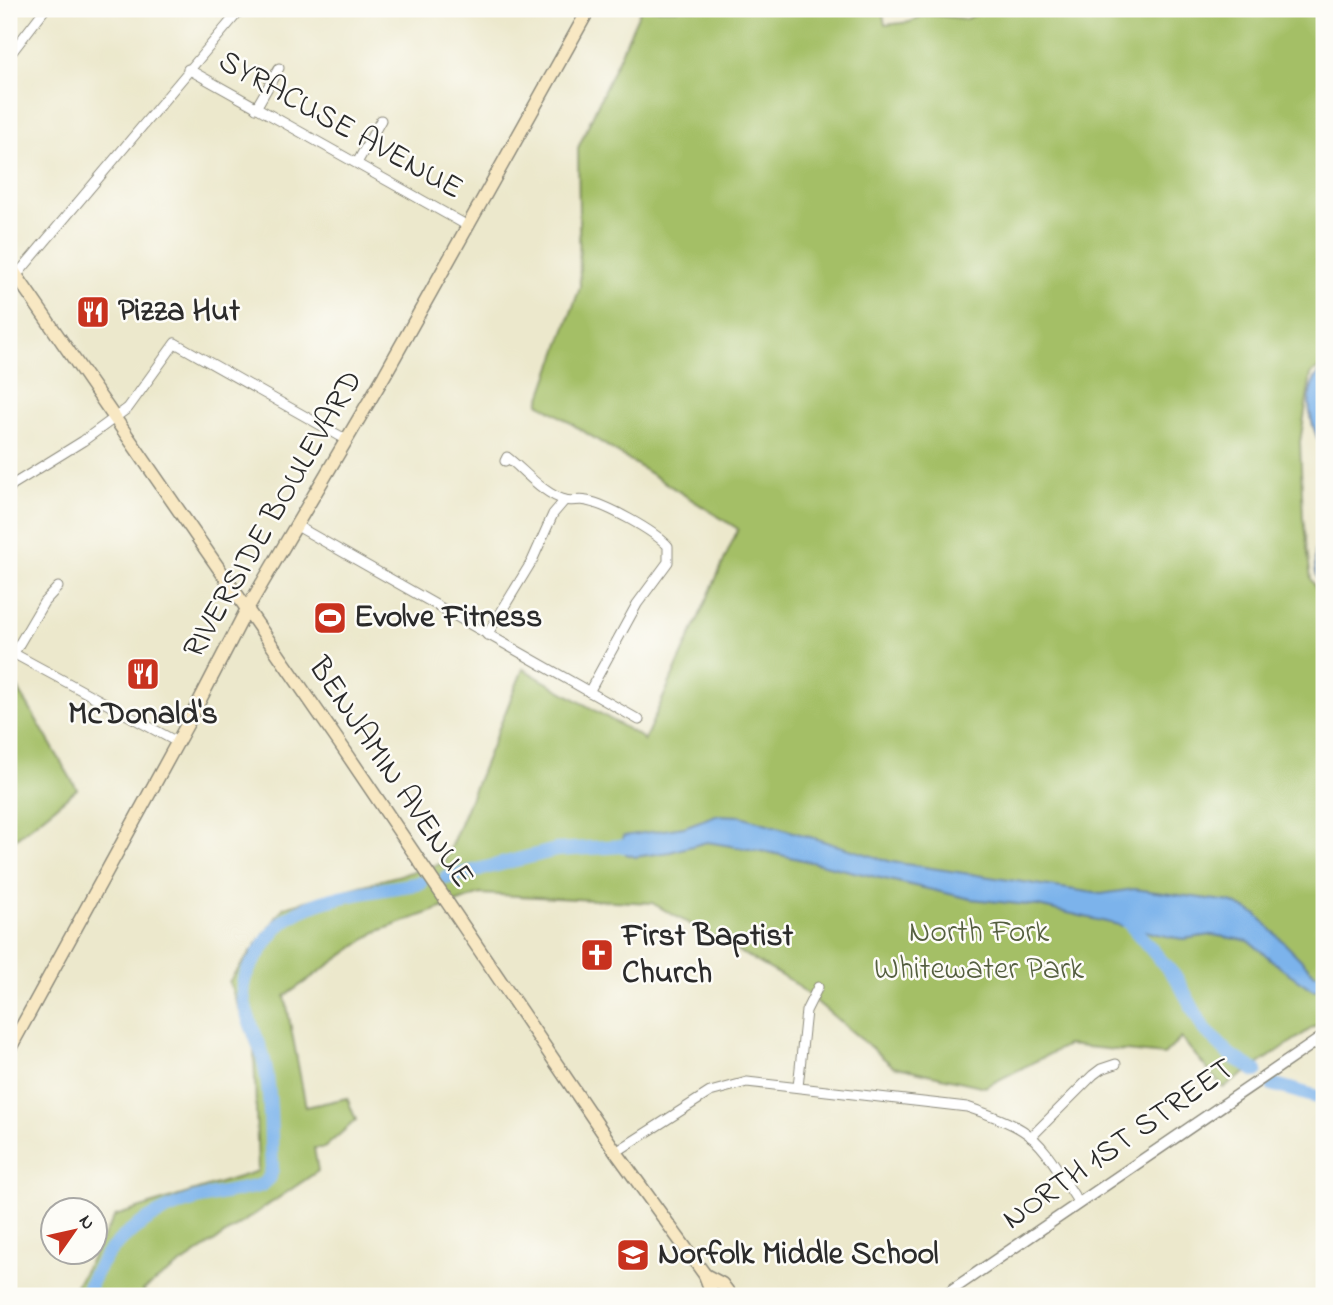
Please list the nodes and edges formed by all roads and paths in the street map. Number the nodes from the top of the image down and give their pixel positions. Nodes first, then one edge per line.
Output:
1 (45, 9) edge
2 (241, 9) edge
3 (589, 9) edge
4 (9, 56) edge
5 (279, 68) dead end
6 (188, 69) junction
7 (256, 108) junction
8 (381, 120) dead end
9 (357, 163) junction
10 (468, 226) junction
11 (11, 275) edge
12 (115, 418) junction
13 (347, 440) junction
14 (505, 461) dead end
15 (10, 485) edge
16 (565, 500) junction
17 (297, 526) junction
18 (58, 587) dead end
19 (247, 609) junction
20 (487, 635) junction
21 (11, 652) edge
22 (589, 692) junction
23 (639, 720) dead end
24 (177, 742) junction
25 (818, 987) dead end
26 (1324, 1036) edge
27 (9, 1050) edge
28 (1116, 1064) dead end
29 (798, 1087) junction
30 (1031, 1137) junction
31 (616, 1152) junction
32 (1079, 1203) junction
33 (705, 1275) junction
34 (713, 1296) edge
35 (731, 1296) edge
36 (943, 1296) edge

1 - 4 street
2 - 6 street
3 - 10 main road, RIVERSIDE BOULEVARD
5 - 7 street
6 - 7 street, SYRACUSE AVENUE
6 - 11 street
7 - 9 street, SYRACUSE AVENUE
8 - 9 street
9 - 10 street, SYRACUSE AVENUE
10 - 13 main road, RIVERSIDE BOULEVARD
11 - 12 main road, BENJAMIN AVENUE
12 - 13 street
12 - 15 street
12 - 19 main road, BENJAMIN AVENUE
13 - 17 main road, RIVERSIDE BOULEVARD
14 - 16 street
16 - 20 street
16 - 22 street
17 - 19 main road, RIVERSIDE BOULEVARD
17 - 20 street
18 - 21 street
19 - 24 main road, RIVERSIDE BOULEVARD
19 - 31 main road, BENJAMIN AVENUE
20 - 22 street
21 - 24 street
22 - 23 street
24 - 27 main road, RIVERSIDE BOULEVARD
25 - 29 street
26 - 32 street, NORTH 1ST STREET
28 - 30 street
29 - 30 street
29 - 31 street
30 - 32 street
31 - 33 main road, BENJAMIN AVENUE
32 - 36 street, NORTH 1ST STREET
33 - 34 main road, BENJAMIN AVENUE
33 - 35 main road, BENJAMIN AVENUE

